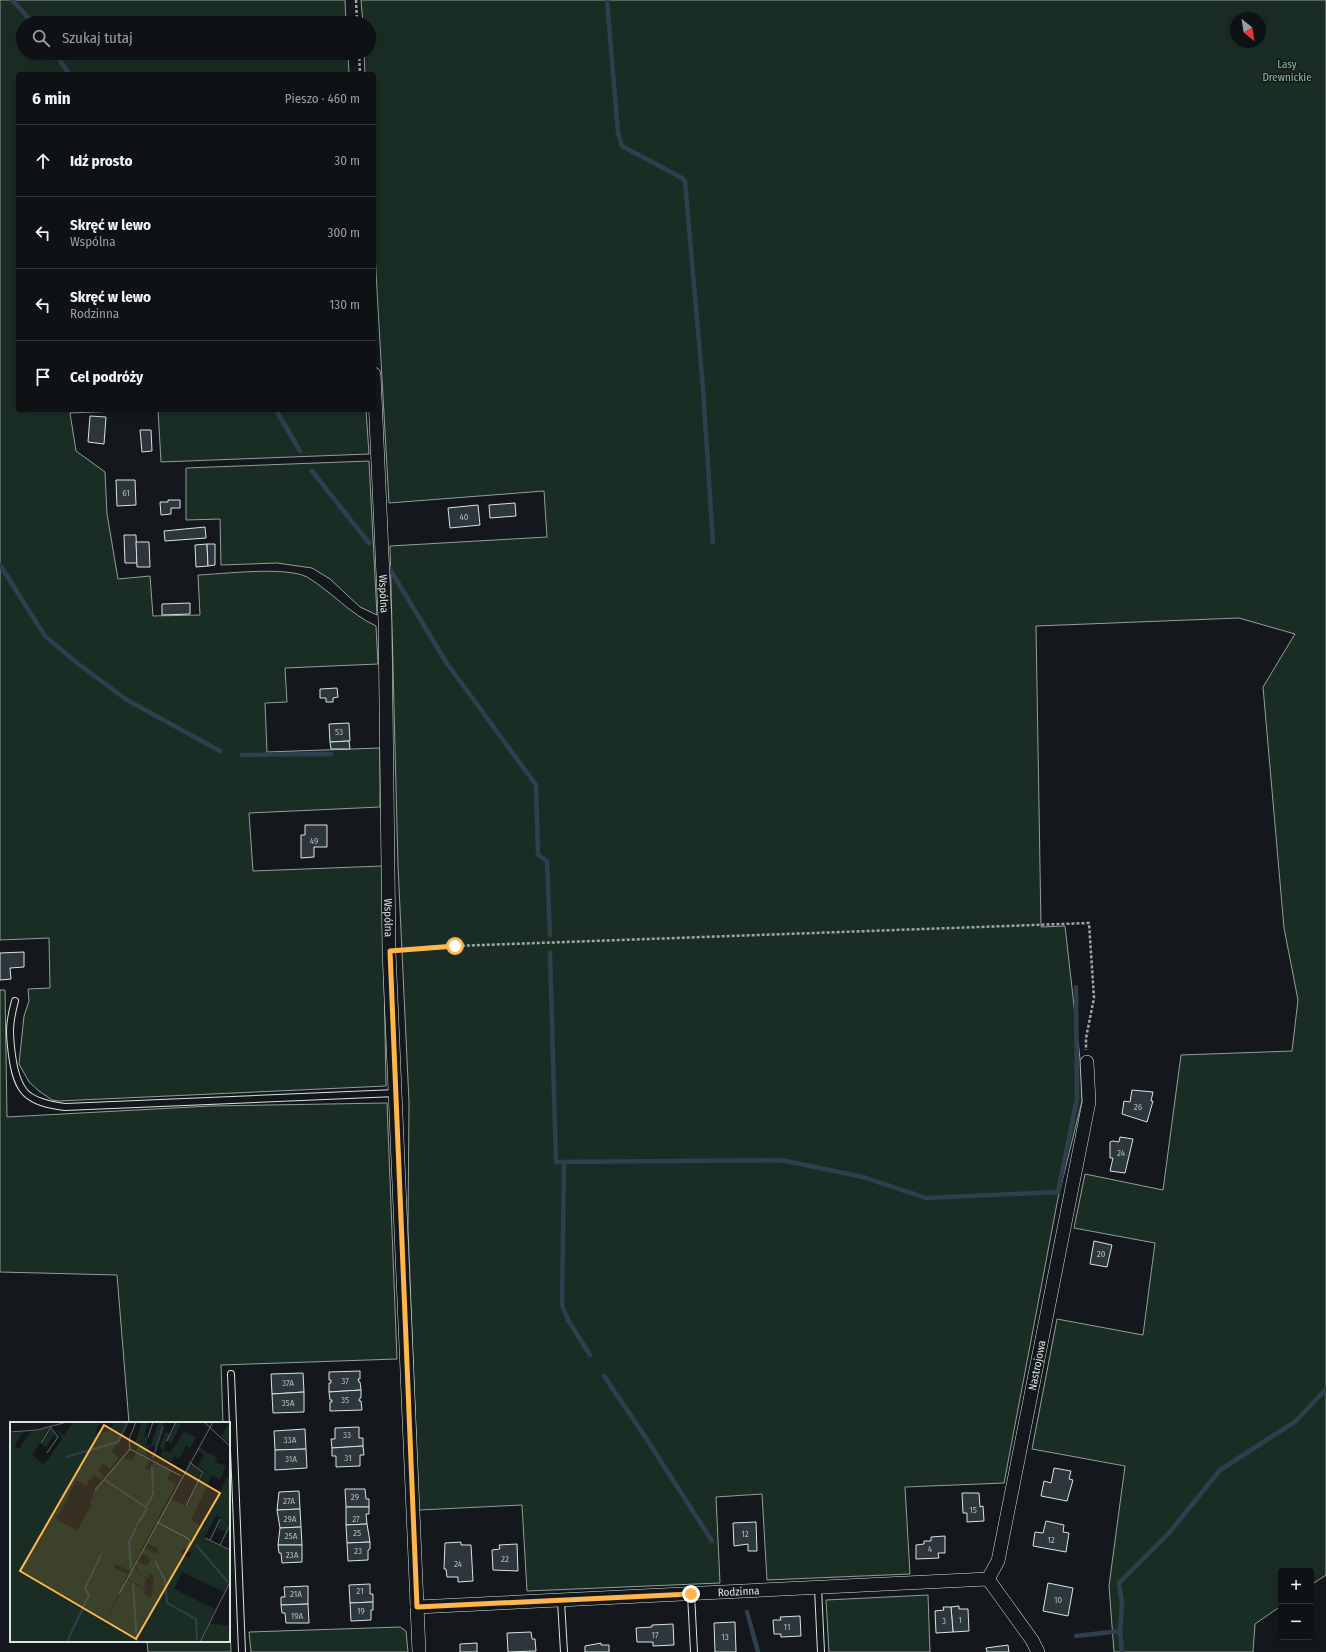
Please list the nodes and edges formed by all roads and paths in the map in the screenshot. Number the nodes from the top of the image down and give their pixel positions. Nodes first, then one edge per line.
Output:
1 (356, 0) edge
2 (357, 16) edge
3 (359, 60) edge
4 (360, 72) edge
5 (376, 412) edge
6 (390, 951) junction
7 (15, 1001) dead end
8 (1087, 1062) joint
9 (396, 1093) junction
10 (231, 1374) dead end
11 (988, 1579) junction
12 (818, 1588) junction
13 (691, 1594) junction
14 (561, 1601) junction
15 (417, 1607) junction
16 (242, 1652) edge
17 (419, 1652) edge
18 (564, 1652) edge
19 (694, 1652) edge
20 (821, 1652) edge
21 (1038, 1652) edge

1 - 2 path
3 - 4 path
5 - 6 street, Wspólna
6 - 8 path
6 - 9 street, Wspólna
7 - 9 lane
8 - 11 street, Nastrojowa
9 - 15 street, Wspólna
10 - 16 lane
11 - 12 street, Rodzinna
11 - 21 street
12 - 13 street, Rodzinna
12 - 20 lane
13 - 14 street, Rodzinna
13 - 19 lane
14 - 15 street, Rodzinna
14 - 18 lane
15 - 17 street, Wspólna

